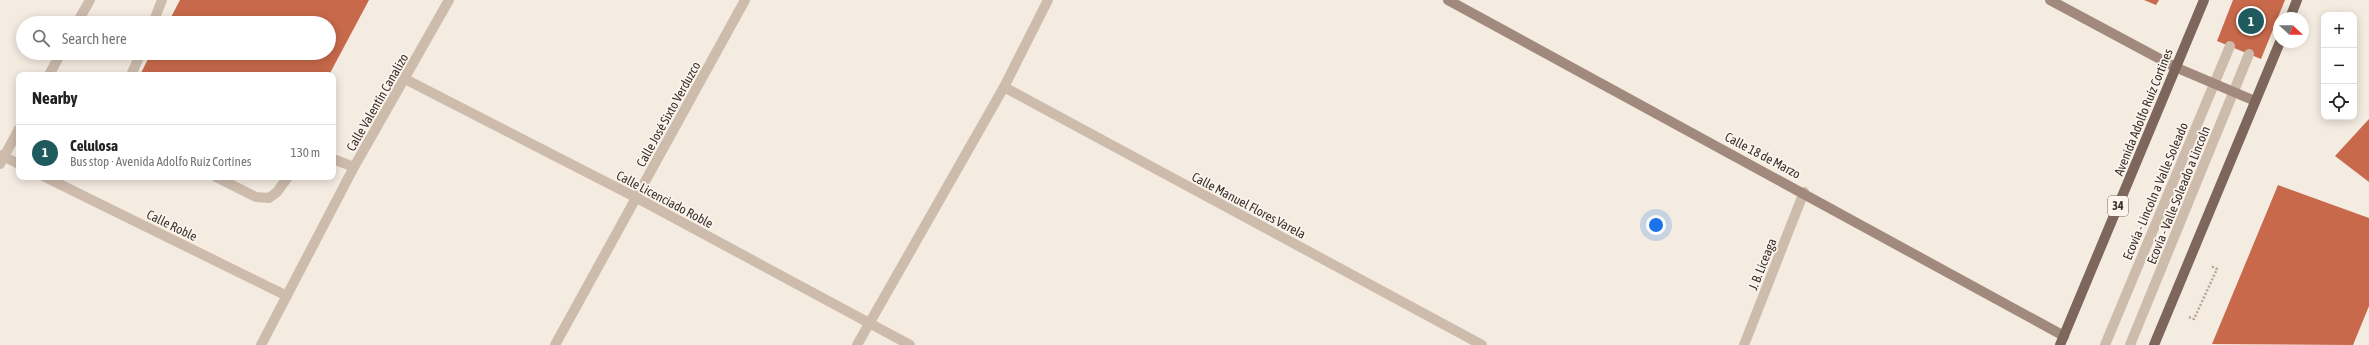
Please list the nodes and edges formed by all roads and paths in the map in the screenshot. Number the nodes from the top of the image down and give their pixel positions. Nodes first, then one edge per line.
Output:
1 (90, 0) edge
2 (162, 0) edge
3 (449, 0) edge
4 (745, 0) edge
5 (1048, 0) edge
6 (1448, 0) edge
7 (2050, 0) edge
8 (2204, 0) edge
9 (2297, 0) edge
10 (2292, 12) edge
11 (81, 16) edge
12 (156, 16) edge
13 (2230, 46) dead end
14 (2277, 48) edge
15 (2249, 54) dead end
16 (57, 60) edge
17 (137, 60) edge
18 (2175, 67) junction
19 (51, 72) edge
20 (132, 72) edge
21 (406, 79) junction
22 (2214, 84) junction
23 (1004, 87) junction
24 (2234, 92) junction
25 (2255, 101) junction
26 (16, 134) edge
27 (1, 159) edge
28 (336, 161) edge
29 (16, 163) edge
30 (354, 167) junction
31 (51, 180) edge
32 (222, 180) edge
33 (286, 180) edge
34 (1804, 192) junction
35 (637, 198) junction
36 (2217, 269) dead end
37 (287, 296) junction
38 (2194, 319) dead end
39 (869, 322) junction
40 (2062, 340) edge
41 (261, 345) edge
42 (555, 345) edge
43 (857, 345) edge
44 (910, 345) edge
45 (1482, 345) edge
46 (1744, 345) edge
47 (2105, 345) edge
48 (2130, 345) edge
49 (2154, 345) edge

1 - 11 street
2 - 12 street
3 - 21 street, Calle Valentín Canalizo
4 - 35 street, Calle José Sixto Verduzco
5 - 23 street
6 - 34 street, Calle 18 de Marzo
7 - 18 street
8 - 18 main road, Avenida Adolfo Ruíz Cortines / 34
9 - 10 main road
13 - 22 street, Ecovía - Lincoln a Valle Soleado
14 - 25 main road
15 - 24 street, Ecovía - Valle Soleado a Lincoln
16 - 19 street
17 - 20 street
18 - 22 street
18 - 40 main road, Avenida Adolfo Ruíz Cortines / 34
21 - 30 street, Calle Valentín Canalizo
21 - 35 street, Calle Licenciado Roble
22 - 24 street
22 - 47 street, Ecovía - Lincoln a Valle Soleado
23 - 39 street
23 - 45 street, Calle Manuel Flores Varela
24 - 25 street
24 - 48 street, Ecovía - Valle Soleado a Lincoln
25 - 49 main road
26 - 27 street
27 - 29 street
28 - 30 street
30 - 37 street, Calle Valentín Canalizo
31 - 37 street, Calle Roble
32 - 33 street
34 - 40 street, Calle 18 de Marzo
34 - 46 street, J. B. Liceaga
35 - 39 street, Calle Licenciado Roble
35 - 42 street, Calle José Sixto Verduzco
36 - 38 path
37 - 41 street, Calle Valentín Canalizo
39 - 43 street
39 - 44 street, Calle Licenciado Roble

